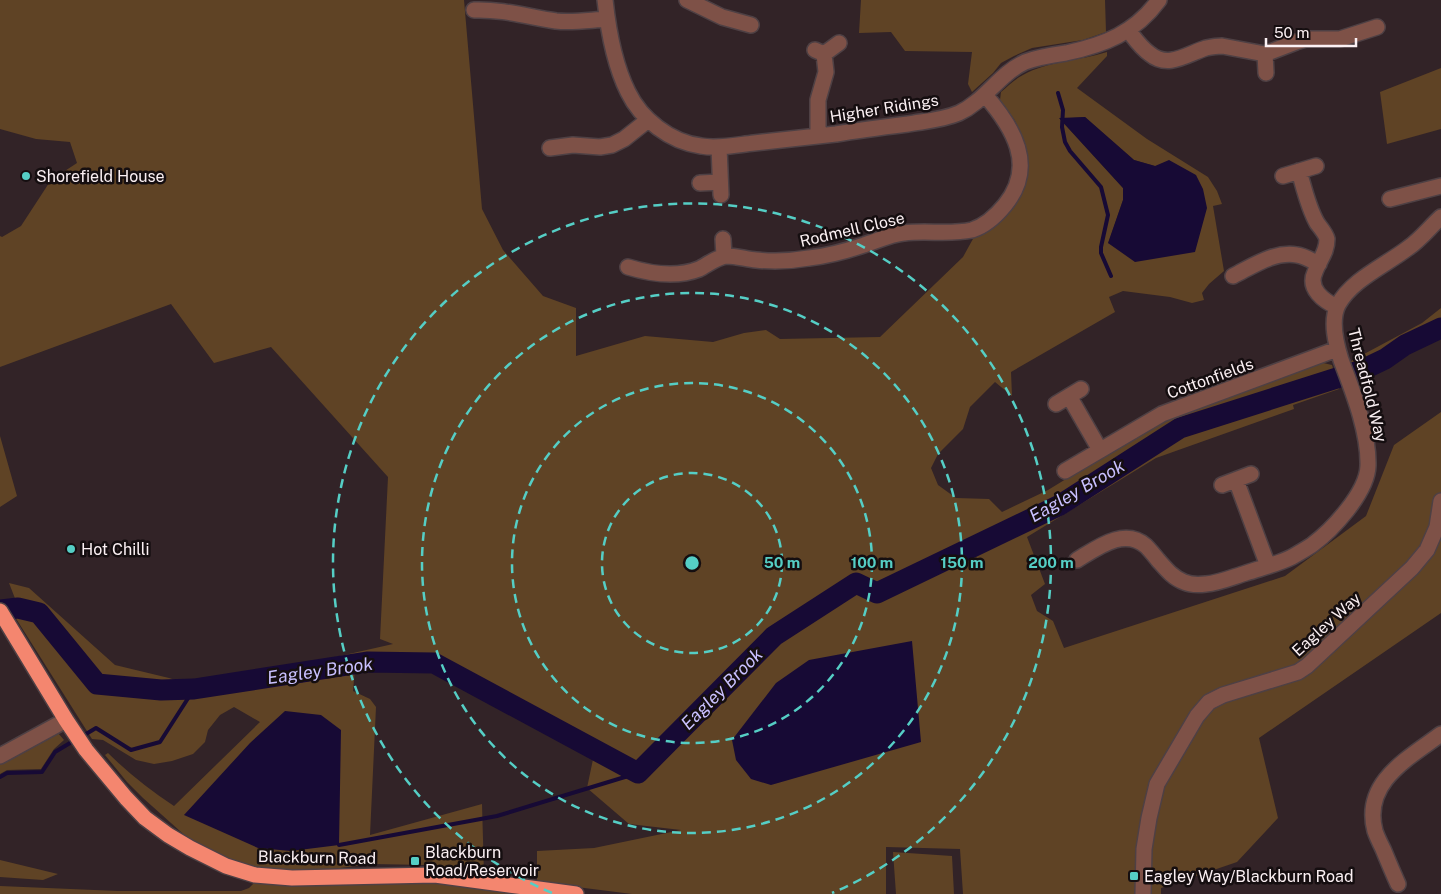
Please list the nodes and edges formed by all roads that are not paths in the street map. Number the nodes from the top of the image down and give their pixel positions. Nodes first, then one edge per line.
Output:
1 (605, 0) edge
2 (687, 0) edge
3 (1159, 0) edge
4 (481, 7) edge
5 (743, 18) dead end
6 (607, 19) junction
7 (1380, 27) dead end
8 (1128, 30) junction
9 (839, 43) dead end
10 (1265, 54) junction
11 (1266, 72) dead end
12 (985, 94) junction
13 (648, 120) junction
14 (818, 136) junction
15 (719, 147) junction
16 (545, 148) dead end
17 (1316, 166) dead end
18 (1299, 171) junction
19 (1283, 176) dead end
20 (700, 183) dead end
21 (1441, 186) edge
22 (1391, 200) dead end
23 (1441, 217) edge
24 (723, 240) dead end
25 (724, 256) junction
26 (1319, 264) junction
27 (628, 267) dead end
28 (1243, 274) dead end
29 (1337, 307) junction
30 (1339, 354) junction
31 (1069, 396) dead end
32 (1100, 450) junction
33 (1065, 471) dead end
34 (1250, 474) dead end
35 (1441, 501) edge
36 (1084, 560) dead end
37 (1268, 566) junction
38 (2, 614) edge
39 (68, 723) junction
40 (1441, 734) edge
41 (0, 756) edge
42 (1398, 884) dead end
43 (576, 894) edge
44 (1143, 894) edge

1 - 6 street, Higher Ridings
2 - 5 street
3 - 8 street, Higher Ridings
4 - 6 street
6 - 13 street, Higher Ridings
7 - 10 street
8 - 10 street
8 - 12 street, Higher Ridings
9 - 14 street, Higher Ridings
10 - 11 street
12 - 14 street, Higher Ridings
12 - 25 street, Rodmell Close
13 - 15 street, Higher Ridings
13 - 16 street
14 - 15 street, Higher Ridings
15 - 20 street
17 - 18 street
18 - 19 street
18 - 26 street
21 - 22 street
23 - 29 street
24 - 25 street
25 - 27 street
26 - 28 street
26 - 29 street
29 - 30 street, Threadfold Way
30 - 32 street, Cottonfields
30 - 37 street, Threadfold Way
31 - 32 street
32 - 33 street, Cottonfields
34 - 37 street
35 - 44 street, Eagley Way
36 - 37 street, Threadfold Way
38 - 39 highway, Blackburn Road
39 - 41 street
39 - 43 highway, Blackburn Road
40 - 42 street

